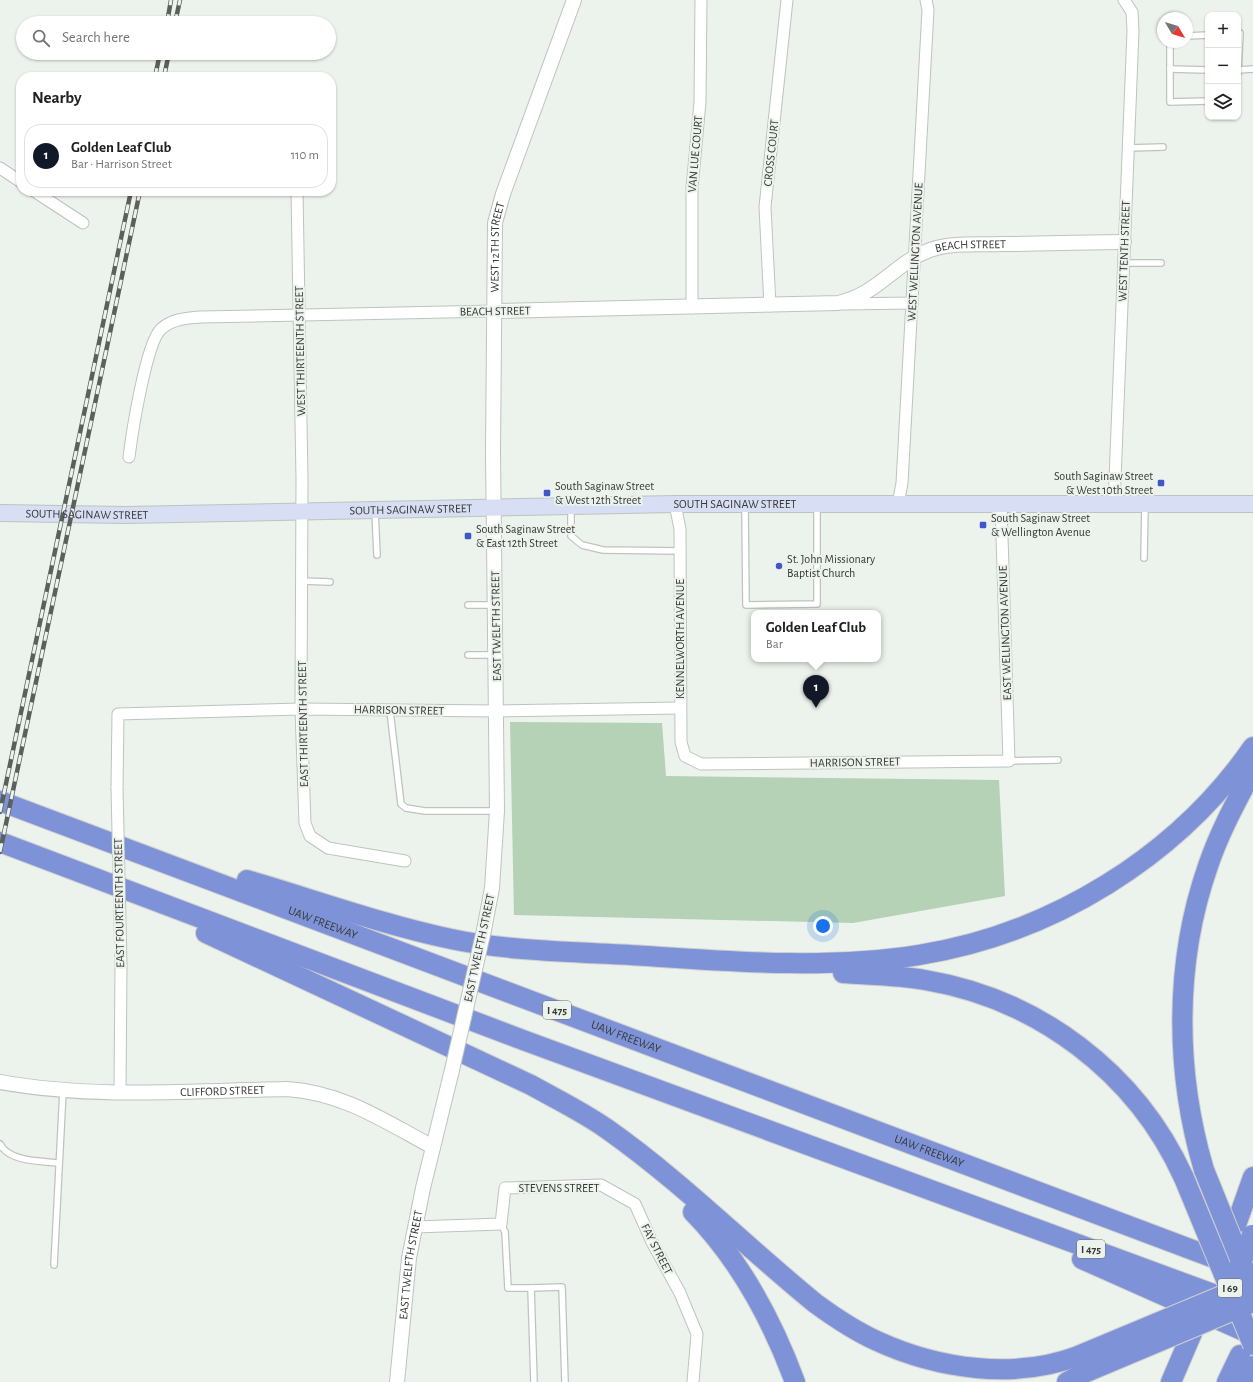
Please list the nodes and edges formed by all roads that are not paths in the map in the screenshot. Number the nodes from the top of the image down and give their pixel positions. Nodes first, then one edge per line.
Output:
1 (574, 0) edge
2 (701, 0) edge
3 (787, 0) edge
4 (926, 0) edge
5 (1124, 0) edge
6 (1205, 35) edge
7 (1193, 36) edge
8 (1170, 48) edge
9 (1170, 69) junction
10 (1253, 69) edge
11 (1205, 70) edge
12 (1241, 71) edge
13 (1205, 101) edge
14 (1163, 147) dead end
15 (1128, 148) junction
16 (0, 168) edge
17 (16, 179) edge
18 (42, 196) edge
19 (297, 196) edge
20 (83, 223) dead end
21 (1124, 242) junction
22 (915, 258) junction
23 (1161, 263) dead end
24 (1123, 264) junction
25 (912, 303) junction
26 (833, 304) junction
27 (770, 306) junction
28 (692, 308) junction
29 (495, 311) junction
30 (299, 316) junction
31 (129, 457) dead end
32 (1145, 503) junction
33 (675, 504) junction
34 (745, 504) junction
35 (817, 504) junction
36 (898, 504) junction
37 (1114, 504) junction
38 (1253, 504) edge
39 (1001, 505) junction
40 (571, 506) junction
41 (494, 508) junction
42 (375, 510) junction
43 (302, 511) junction
44 (0, 513) edge
45 (680, 551) junction
46 (377, 555) dead end
47 (1144, 558) dead end
48 (302, 581) junction
49 (330, 582) dead end
50 (468, 605) dead end
51 (495, 605) junction
52 (468, 654) dead end
53 (496, 655) junction
54 (301, 708) junction
55 (680, 708) junction
56 (390, 711) junction
57 (497, 711) junction
58 (118, 714) joint
59 (1253, 747) edge
60 (1058, 760) dead end
61 (1009, 761) junction
62 (701, 764) joint
63 (1253, 770) edge
64 (0, 801) edge
65 (497, 811) junction
66 (96, 837) junction
67 (0, 842) edge
68 (405, 860) dead end
69 (67, 867) junction
70 (703, 960) junction
71 (0, 1085) edge
72 (63, 1091) junction
73 (120, 1092) junction
74 (606, 1129) junction
75 (0, 1144) edge
76 (433, 1147) junction
77 (59, 1163) junction
78 (1253, 1177) edge
79 (928, 1190) junction
80 (636, 1204) joint
81 (1115, 1219) junction
82 (501, 1224) junction
83 (415, 1227) junction
84 (1247, 1231) edge
85 (1253, 1260) edge
86 (54, 1265) dead end
87 (1253, 1273) edge
88 (1253, 1283) edge
89 (531, 1288) junction
90 (1253, 1291) edge
91 (1253, 1302) edge
92 (1253, 1309) edge
93 (1253, 1328) edge
94 (1253, 1335) edge
95 (1198, 1336) junction
96 (1249, 1356) edge
97 (1076, 1370) edge
98 (397, 1382) edge
99 (534, 1382) edge
100 (565, 1382) edge
101 (693, 1382) edge
102 (795, 1382) edge
103 (1171, 1382) edge
104 (1182, 1382) edge
105 (1228, 1382) edge
106 (1243, 1382) edge

1 - 29 street, WEST 12TH STREET
2 - 28 street, VAN LUE COURT
3 - 27 street, CROSS COURT
4 - 22 street, WEST WELLINGTON AVENUE
5 - 15 street, WEST TENTH STREET
6 - 7 lane
8 - 9 lane
9 - 11 lane
9 - 13 lane
10 - 12 lane
14 - 15 lane
15 - 21 street, WEST TENTH STREET
16 - 17 street
18 - 20 street
19 - 30 street, WEST THIRTEENTH STREET
21 - 22 street, BEACH STREET
21 - 24 street, WEST TENTH STREET
22 - 25 street, WEST WELLINGTON AVENUE
22 - 26 street, BEACH STREET
23 - 24 lane
24 - 37 street, WEST TENTH STREET
25 - 26 street, BEACH STREET
25 - 36 street, WEST WELLINGTON AVENUE
26 - 27 street, BEACH STREET
27 - 28 street, BEACH STREET
28 - 29 street, BEACH STREET
29 - 30 street, BEACH STREET
29 - 41 street, WEST 12TH STREET
30 - 31 street, BEACH STREET
30 - 43 street, WEST THIRTEENTH STREET
32 - 37 main road, SOUTH SAGINAW STREET
32 - 38 main road, SOUTH SAGINAW STREET
32 - 47 lane
33 - 34 main road, SOUTH SAGINAW STREET
33 - 40 main road, SOUTH SAGINAW STREET
33 - 45 street, KENNELWORTH AVENUE
34 - 35 main road, SOUTH SAGINAW STREET
34 - 35 lane
35 - 36 main road, SOUTH SAGINAW STREET
36 - 39 main road, SOUTH SAGINAW STREET
37 - 39 main road, SOUTH SAGINAW STREET
39 - 61 street, EAST WELLINGTON AVENUE
40 - 41 main road, SOUTH SAGINAW STREET
40 - 45 lane
41 - 42 main road, SOUTH SAGINAW STREET
41 - 51 street, EAST TWELFTH STREET
42 - 43 main road, SOUTH SAGINAW STREET
42 - 46 lane
43 - 44 main road, SOUTH SAGINAW STREET
43 - 48 street, EAST THIRTEENTH STREET
45 - 55 street, KENNELWORTH AVENUE
48 - 49 lane
48 - 54 street, EAST THIRTEENTH STREET
50 - 51 lane
51 - 53 street, EAST TWELFTH STREET
52 - 53 lane
53 - 57 street, EAST TWELFTH STREET
54 - 56 street, HARRISON STREET
54 - 58 street, HARRISON STREET
54 - 68 street, EAST THIRTEENTH STREET
55 - 57 street, HARRISON STREET
55 - 62 street, KENNELWORTH AVENUE
56 - 57 street, HARRISON STREET
56 - 65 lane
57 - 65 street, EAST TWELFTH STREET
58 - 73 street, EAST FOURTEENTH STREET, bridge
59 - 70 highway
60 - 61 lane
61 - 62 street, HARRISON STREET
63 - 90 highway, bridge
64 - 66 highway, UAW FREEWAY / I 475
65 - 76 street, EAST TWELFTH STREET, bridge
66 - 70 highway
66 - 81 highway, UAW FREEWAY / I 475
67 - 69 highway, I 475
69 - 74 highway
69 - 79 highway, I 475
70 - 96 highway, bridge
71 - 72 street, CLIFFORD STREET
72 - 73 street, CLIFFORD STREET
72 - 77 lane
73 - 76 street, CLIFFORD STREET
74 - 97 highway
74 - 102 highway
75 - 77 lane
76 - 83 street, EAST TWELFTH STREET
77 - 86 lane
78 - 84 highway
79 - 92 highway, I 475
79 - 94 highway
80 - 82 street, STEVENS STREET
80 - 101 street, FAY STREET
81 - 85 highway
81 - 87 highway, UAW FREEWAY / I 475
82 - 83 street
82 - 89 lane
83 - 98 street, EAST TWELFTH STREET
84 - 95 highway, I 69, bridge
88 - 97 highway, bridge
89 - 99 lane
89 - 100 lane
91 - 97 highway, bridge
93 - 96 highway
95 - 103 highway
95 - 104 highway, I 69
96 - 105 highway
96 - 106 highway

